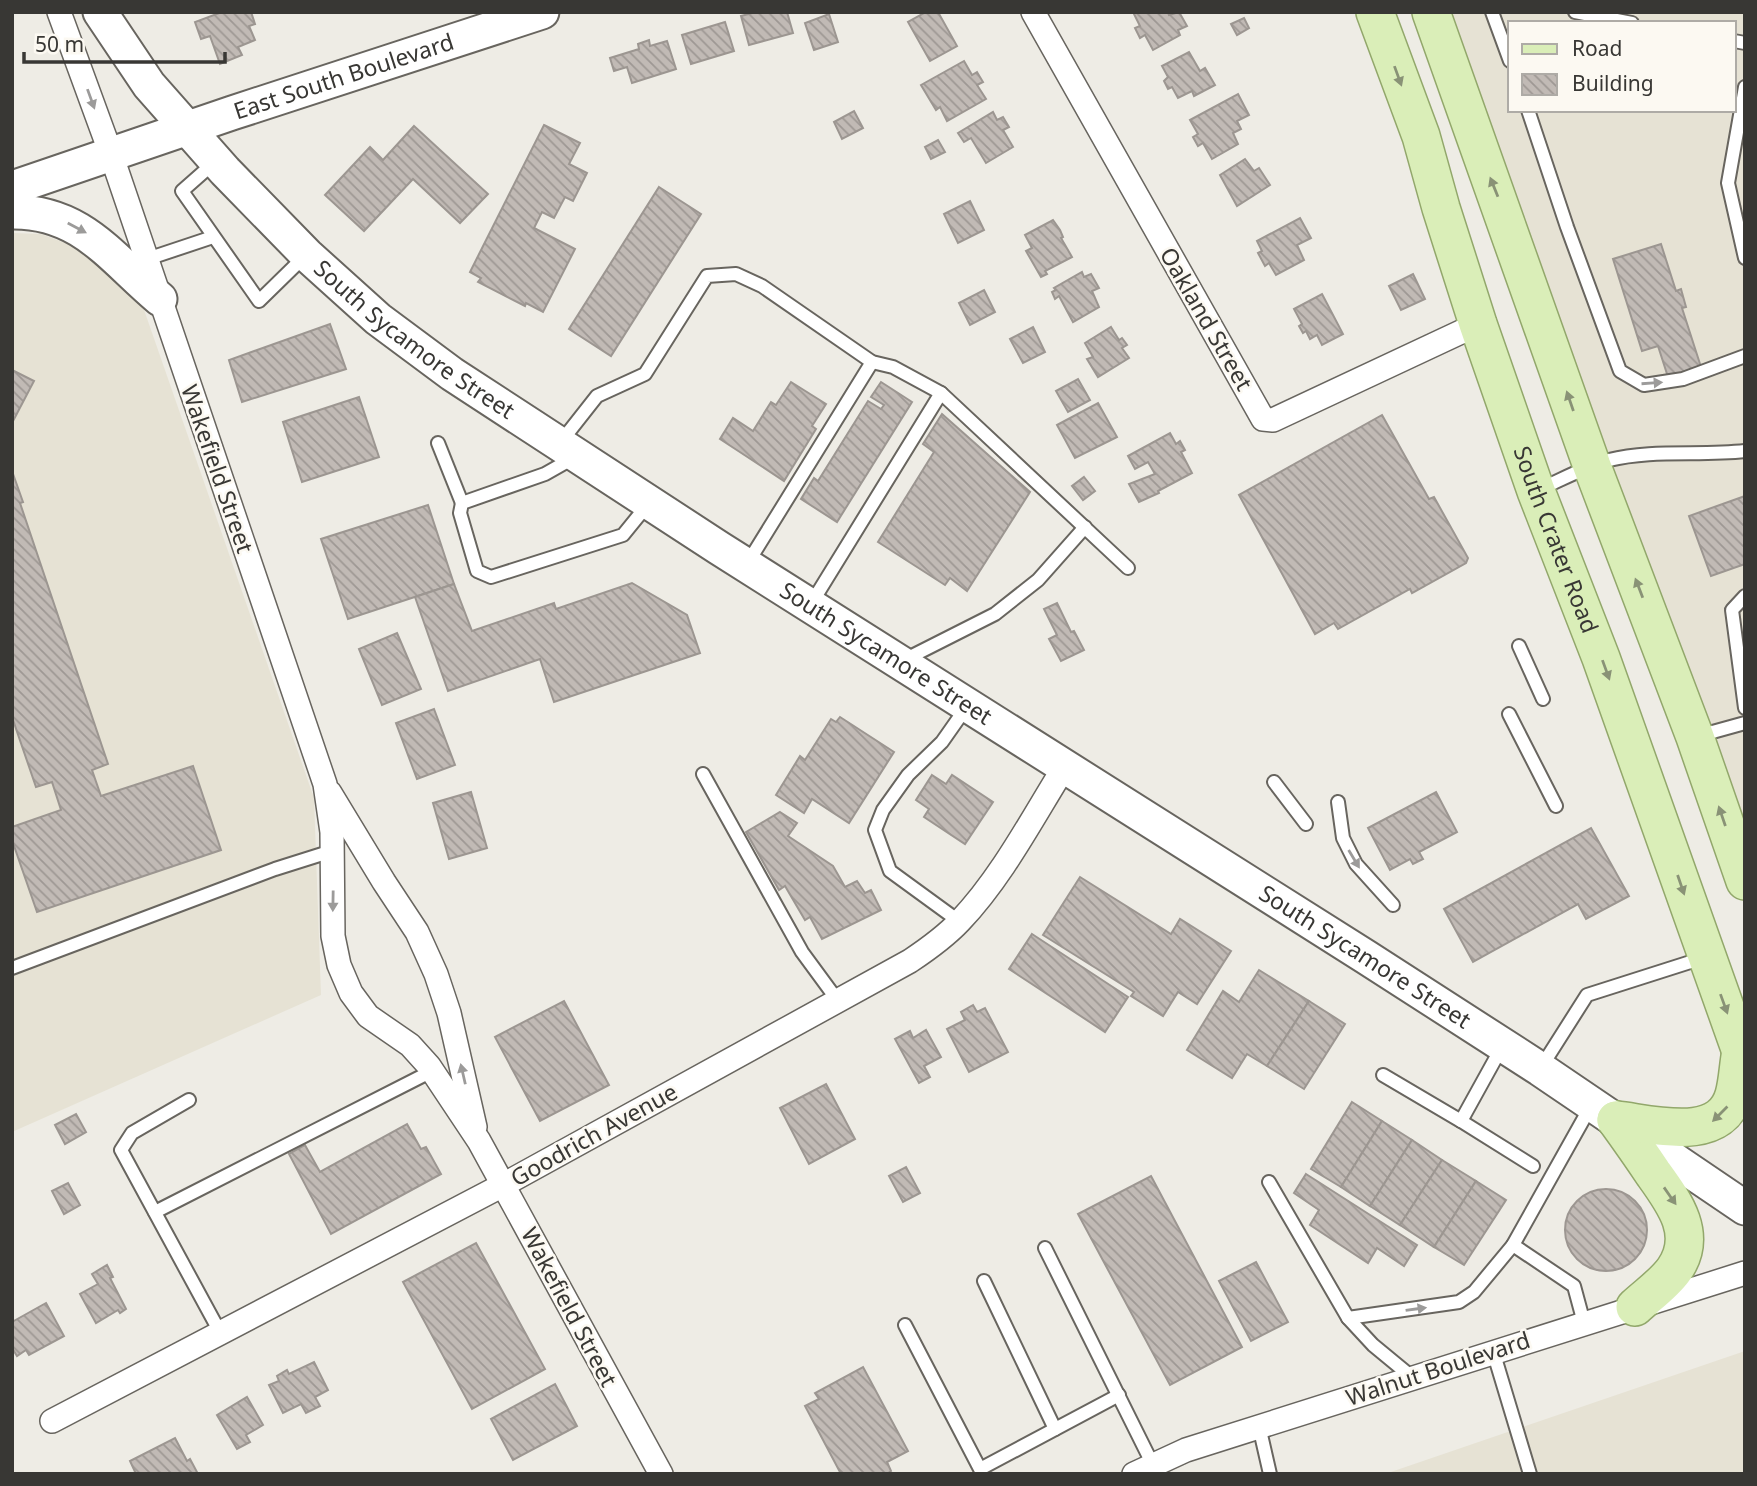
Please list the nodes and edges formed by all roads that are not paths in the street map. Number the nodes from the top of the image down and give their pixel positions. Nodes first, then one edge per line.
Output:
1 (59, 12) edge
2 (100, 12) edge
3 (542, 12) edge
4 (1032, 12) edge
5 (1374, 12) edge
6 (1432, 12) edge
7 (1492, 12) edge
8 (1575, 12) edge
9 (1622, 21) edge
10 (1508, 56) edge
11 (1745, 86) edge
12 (1529, 112) edge
13 (187, 128) junction
14 (111, 153) junction
15 (216, 161) junction
16 (12, 188) edge
17 (12, 212) edge
18 (213, 237) junction
19 (307, 255) junction
20 (1745, 258) edge
21 (147, 259) junction
22 (160, 299) junction
23 (1478, 324) junction
24 (1745, 356) edge
25 (872, 362) junction
26 (941, 393) junction
27 (438, 443) dead end
28 (567, 450) junction
29 (1745, 451) edge
30 (1592, 466) junction
31 (1536, 491) junction
32 (462, 503) junction
33 (649, 503) junction
34 (1085, 527) junction
35 (746, 565) junction
36 (1128, 568) dead end
37 (1745, 596) edge
38 (810, 605) junction
39 (1519, 646) dead end
40 (901, 662) junction
41 (1543, 699) dead end
42 (968, 705) junction
43 (1745, 709) edge
44 (1509, 714) dead end
45 (1745, 723) edge
46 (1695, 737) junction
47 (1065, 766) junction
48 (703, 774) dead end
49 (1274, 782) dead end
50 (325, 784) junction
51 (1338, 802) dead end
52 (1556, 806) dead end
53 (1306, 824) dead end
54 (332, 851) junction
55 (1745, 881) edge
56 (1392, 905) dead end
57 (960, 922) junction
58 (1707, 957) junction
59 (12, 968) edge
60 (838, 1001) junction
61 (1503, 1045) junction
62 (1743, 1057) edge
63 (1540, 1069) junction
64 (432, 1071) junction
65 (1383, 1075) dead end
66 (189, 1100) dead end
67 (1604, 1112) junction
68 (1461, 1121) junction
69 (479, 1141) junction
70 (1533, 1166) dead end
71 (1269, 1182) dead end
72 (503, 1185) junction
73 (1745, 1208) edge
74 (155, 1212) junction
75 (1513, 1245) junction
76 (1045, 1248) dead end
77 (1745, 1273) edge
78 (984, 1281) dead end
79 (1635, 1307) junction
80 (1348, 1318) junction
81 (1584, 1323) junction
82 (905, 1325) dead end
83 (222, 1334) junction
84 (1493, 1351) junction
85 (1413, 1378) junction
86 (1119, 1395) junction
87 (52, 1421) dead end
88 (1259, 1426) junction
89 (1055, 1429) junction
90 (1143, 1469) edge
91 (981, 1472) edge
92 (661, 1474) edge
93 (1270, 1474) edge
94 (1530, 1474) edge

1 -> 14 street
2 - 13 main road, South Sycamore Street
3 - 13 main road, East South Boulevard
4 - 23 street, Oakland Street
5 -> 23 main road, South Crater Road
30 -> 6 main road
7 - 10 lane
8 - 9 lane
11 - 20 lane
12 -> 24 lane
13 - 14 main road, East South Boulevard
13 - 15 main road, South Sycamore Street
14 - 16 main road, East South Boulevard
14 - 21 street, Wakefield Street
15 - 18 lane
15 - 19 main road, South Sycamore Street
17 -> 22 main road
18 - 19 lane
18 - 21 lane
19 - 28 main road, South Sycamore Street
21 - 22 street, Wakefield Street
22 - 50 street, Wakefield Street
23 - 31 main road, South Crater Road
25 - 26 lane
25 - 28 lane
25 - 35 lane
26 - 34 lane
26 - 38 lane
27 - 32 lane
28 - 32 lane
28 - 33 main road, South Sycamore Street
29 - 30 lane
30 - 31 lane
46 -> 30 main road
31 -> 58 main road, South Crater Road
32 - 33 lane
33 - 35 main road, South Sycamore Street
34 - 36 lane
34 - 40 lane
35 - 38 main road, South Sycamore Street
37 - 43 lane
38 - 40 main road, South Sycamore Street
39 - 41 lane
40 - 42 main road, South Sycamore Street
42 - 47 main road, South Sycamore Street
42 - 57 lane
44 - 52 lane
45 - 46 lane
55 -> 46 main road
47 - 57 street, Goodrich Avenue
47 - 61 main road, South Sycamore Street
48 - 60 lane
49 - 53 lane
50 - 54 street, Wakefield Street
69 -> 50 street, Wakefield Street
51 -> 56 lane
54 - 59 lane
54 -> 64 street, Wakefield Street
57 - 60 street, Goodrich Avenue
58 -> 62 main road, South Crater Road
58 - 63 lane
60 - 72 street, Goodrich Avenue
61 - 63 main road, South Sycamore Street
61 - 68 lane
62 -> 67 main road
63 - 67 main road, South Sycamore Street
64 - 69 street, Wakefield Street
64 - 74 lane
65 - 68 lane
66 - 74 lane
67 - 73 main road, South Sycamore Street
67 - 75 lane
67 -> 79 main road
68 - 70 lane
69 - 72 street, Wakefield Street
71 - 80 lane
72 - 83 street, Goodrich Avenue
72 - 92 street, Wakefield Street
74 - 83 lane
80 -> 75 lane
75 - 81 lane
76 - 86 lane
77 - 79 street, Walnut Boulevard
78 - 89 lane
79 - 81 street, Walnut Boulevard
80 - 85 lane
81 - 84 street, Walnut Boulevard
82 - 91 lane
83 - 87 street, Goodrich Avenue
84 - 85 street, Walnut Boulevard
84 - 94 lane
85 - 88 street, Walnut Boulevard
86 - 89 lane
86 - 90 lane
88 - 90 street, Walnut Boulevard
88 - 93 lane
89 - 91 lane

